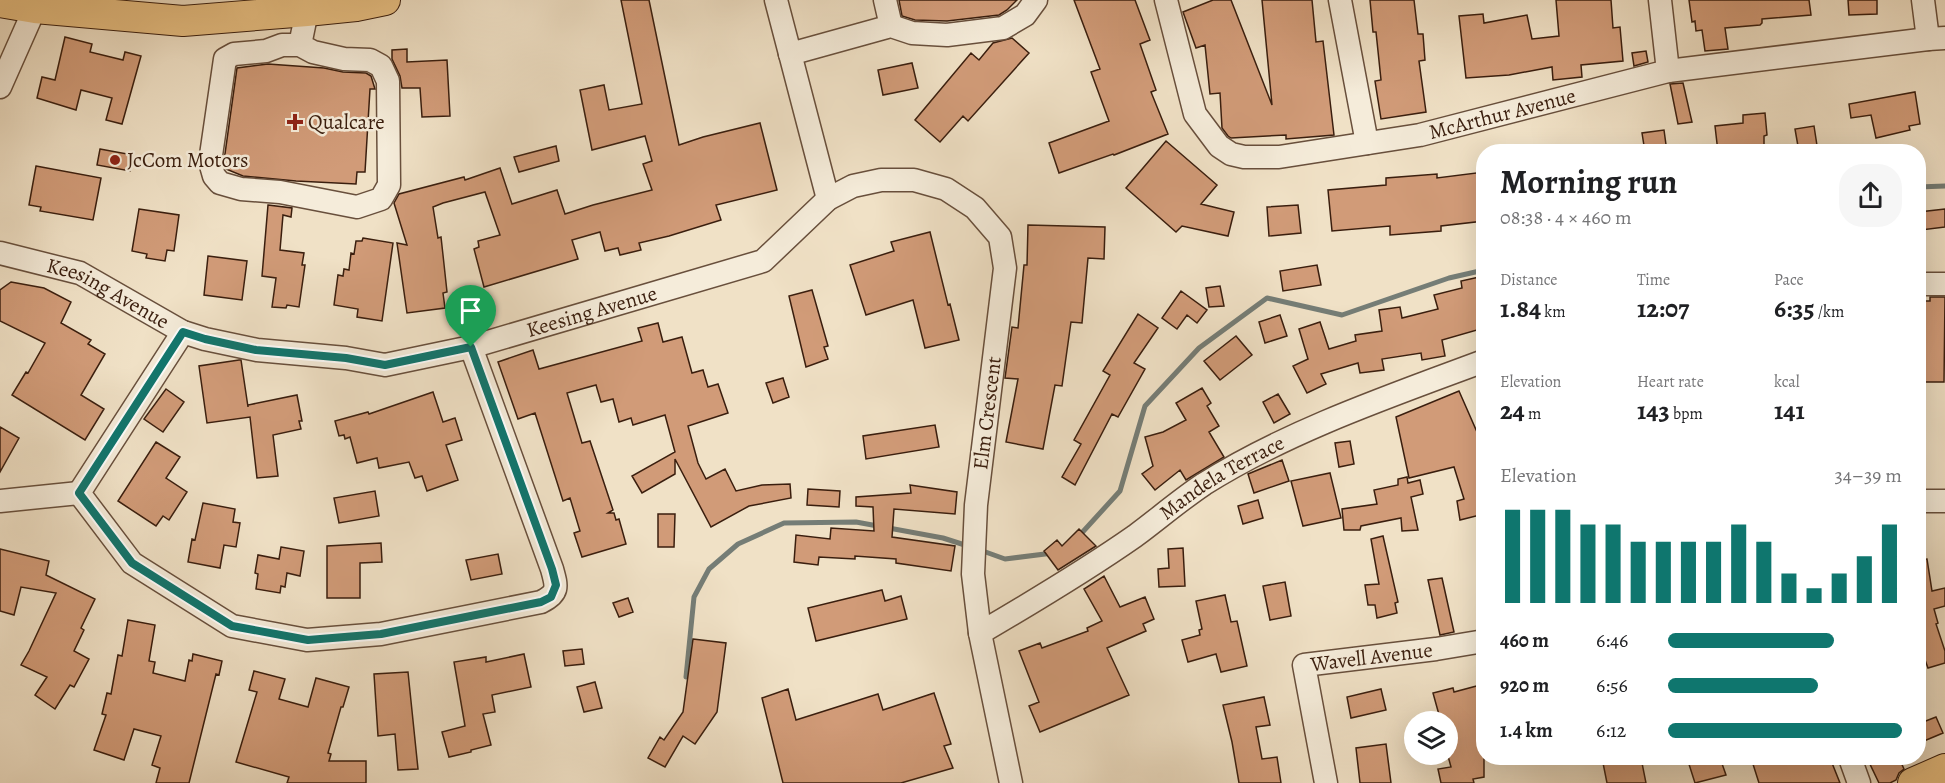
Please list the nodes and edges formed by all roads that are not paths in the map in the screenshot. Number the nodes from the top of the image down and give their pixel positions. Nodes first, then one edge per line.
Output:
1 (385, 0) edge
2 (776, 0) edge
3 (885, 0) edge
4 (1036, 0) edge
5 (1166, 0) edge
6 (1340, 0) edge
7 (1660, 0) edge
8 (1923, 0) edge
9 (0, 2) edge
10 (35, 8) junction
11 (306, 11) junction
12 (891, 26) junction
13 (1937, 39) edge
14 (300, 45) junction
15 (790, 54) junction
16 (1668, 71) junction
17 (0, 87) edge
18 (1367, 143) junction
19 (828, 199) junction
20 (0, 253) edge
21 (1926, 284) edge
22 (1945, 284) edge
23 (183, 332) junction
24 (471, 347) junction
25 (1476, 364) edge
26 (79, 493) junction
27 (0, 501) edge
28 (1926, 501) edge
29 (1945, 501) edge
30 (980, 633) junction
31 (1476, 642) edge
32 (1853, 765) edge
33 (1945, 769) edge
34 (1011, 783) edge
35 (1326, 783) edge
36 (1859, 783) edge
37 (1913, 783) edge

1 - 11 main road
2 - 15 street
3 - 12 street
4 - 12 street
5 - 18 street, McArthur Avenue
6 - 18 street
7 - 16 street
8 - 13 street
9 - 10 main road
10 - 11 main road
10 - 17 street
11 - 14 street
12 - 15 street
13 - 16 street, McArthur Avenue
14 - 14 street
15 - 19 street
16 - 18 street, McArthur Avenue
19 - 24 street, Keesing Avenue
19 - 30 street, Elm Crescent
20 - 23 street, Keesing Avenue
21 - 22 street
23 - 24 street, Keesing Avenue
23 - 26 street
24 - 26 street
25 - 30 street, Mandela Terrace
26 - 27 street
28 - 29 street
30 - 34 street, Elm Crescent
31 - 35 street, Wavell Avenue
32 - 36 street
33 - 37 main road

